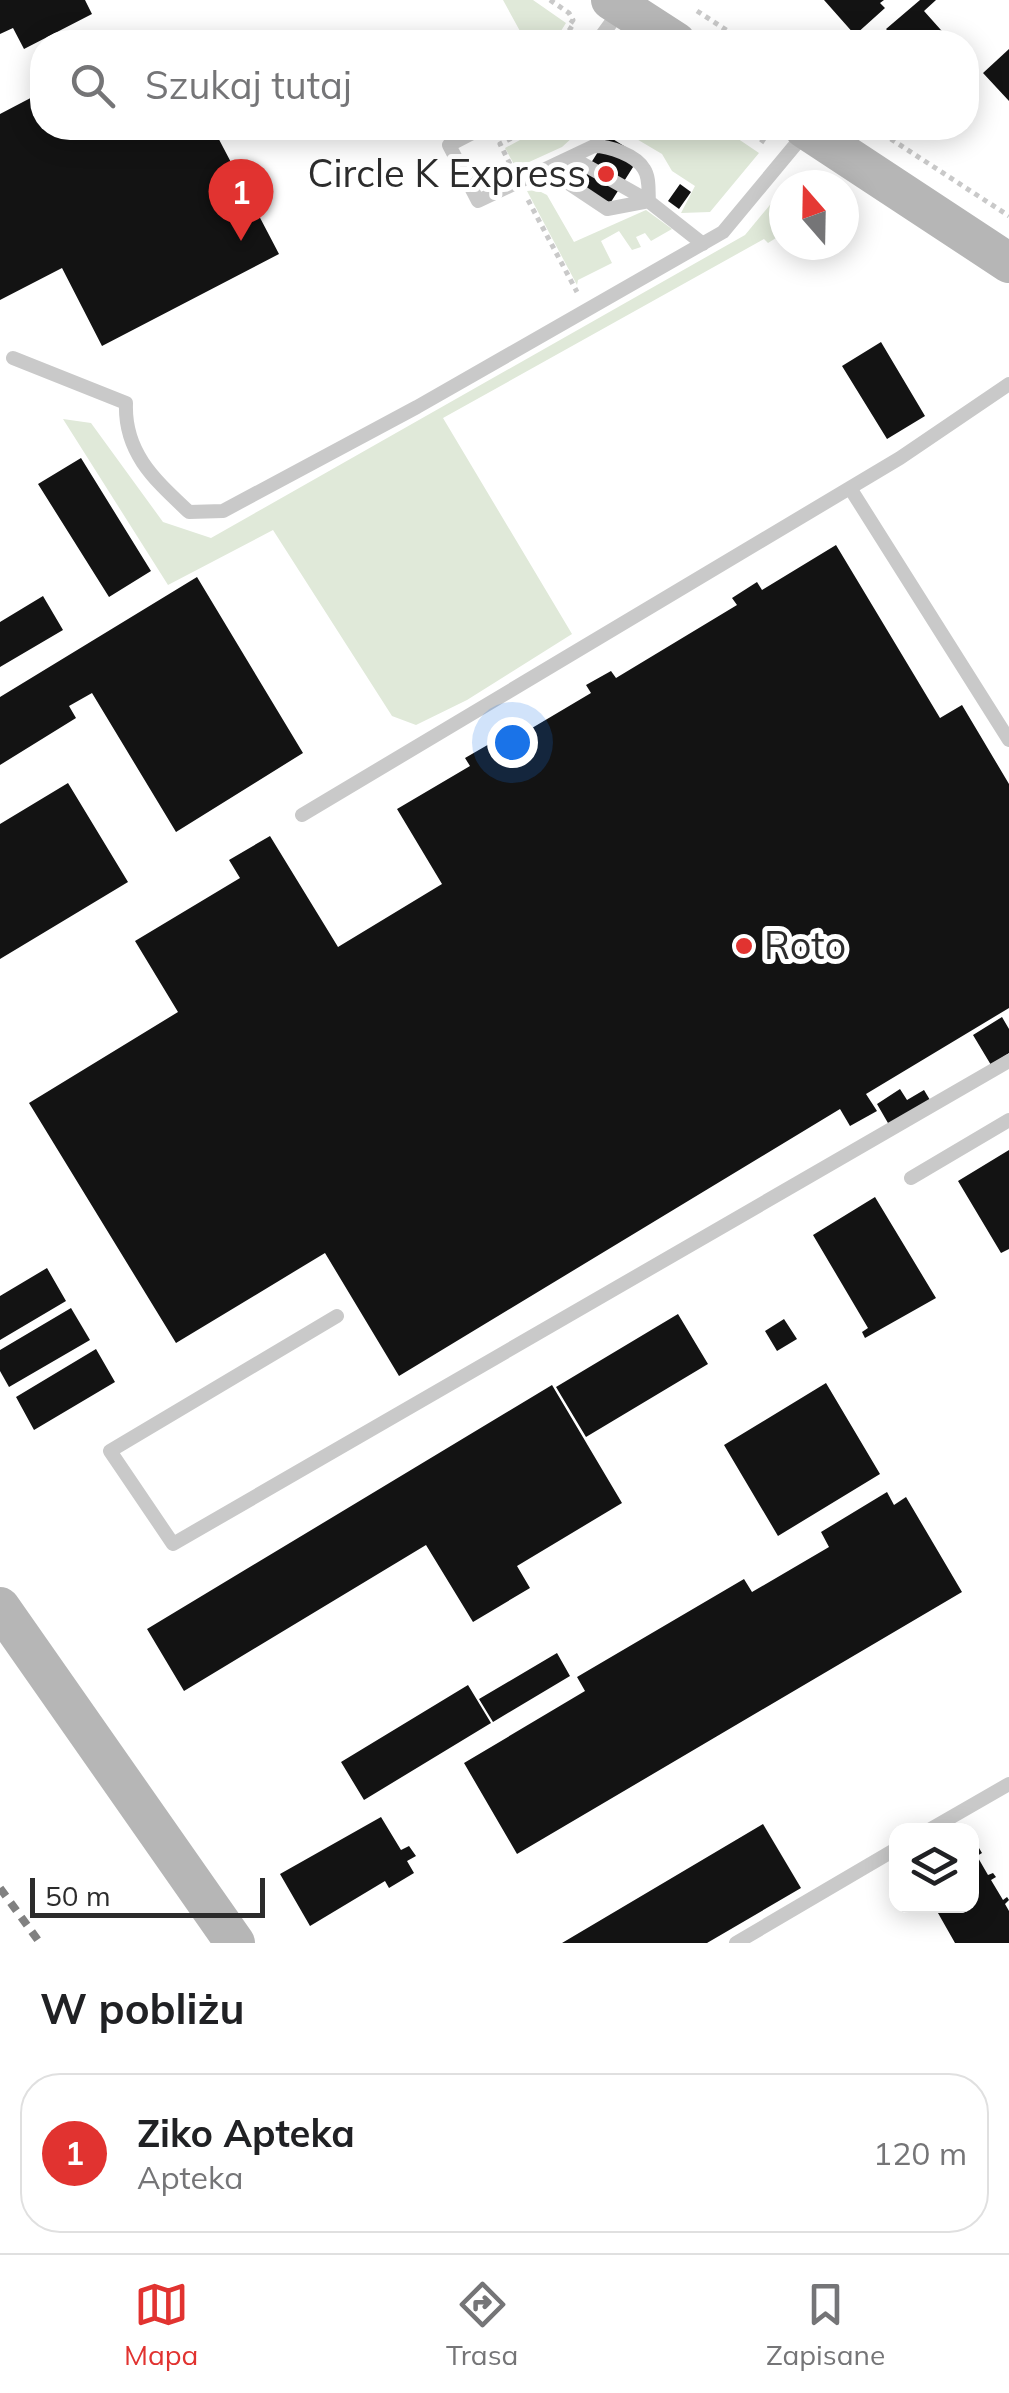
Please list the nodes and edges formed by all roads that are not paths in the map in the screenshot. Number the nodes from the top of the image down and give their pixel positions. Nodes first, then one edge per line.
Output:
1 (617, 4) edge
2 (686, 26) edge
3 (602, 30) edge
4 (459, 140) edge
5 (797, 140) edge
6 (823, 140) edge
7 (566, 160) junction
8 (551, 167) junction
9 (649, 202) junction
10 (703, 244) junction
11 (1009, 263) edge
12 (14, 358) dead end
13 (1009, 384) edge
14 (850, 488) junction
15 (1009, 740) edge
16 (302, 815) dead end
17 (1009, 1061) edge
18 (1009, 1120) edge
19 (911, 1178) dead end
20 (337, 1316) dead end
21 (0, 1607) edge
22 (1009, 1784) edge
23 (941, 1823) edge
24 (889, 1853) edge
25 (236, 1943) edge
26 (736, 1943) edge

1 - 2 street
1 - 3 lane
4 - 8 lane
5 - 10 lane
6 - 11 street
7 - 8 lane
7 - 9 lane
7 - 9 lane
8 - 9 lane
9 - 10 lane
10 - 12 lane
13 - 14 lane
14 - 15 lane
14 - 16 lane
17 - 20 lane
18 - 19 lane
21 - 25 street
22 - 23 lane
24 - 26 lane

